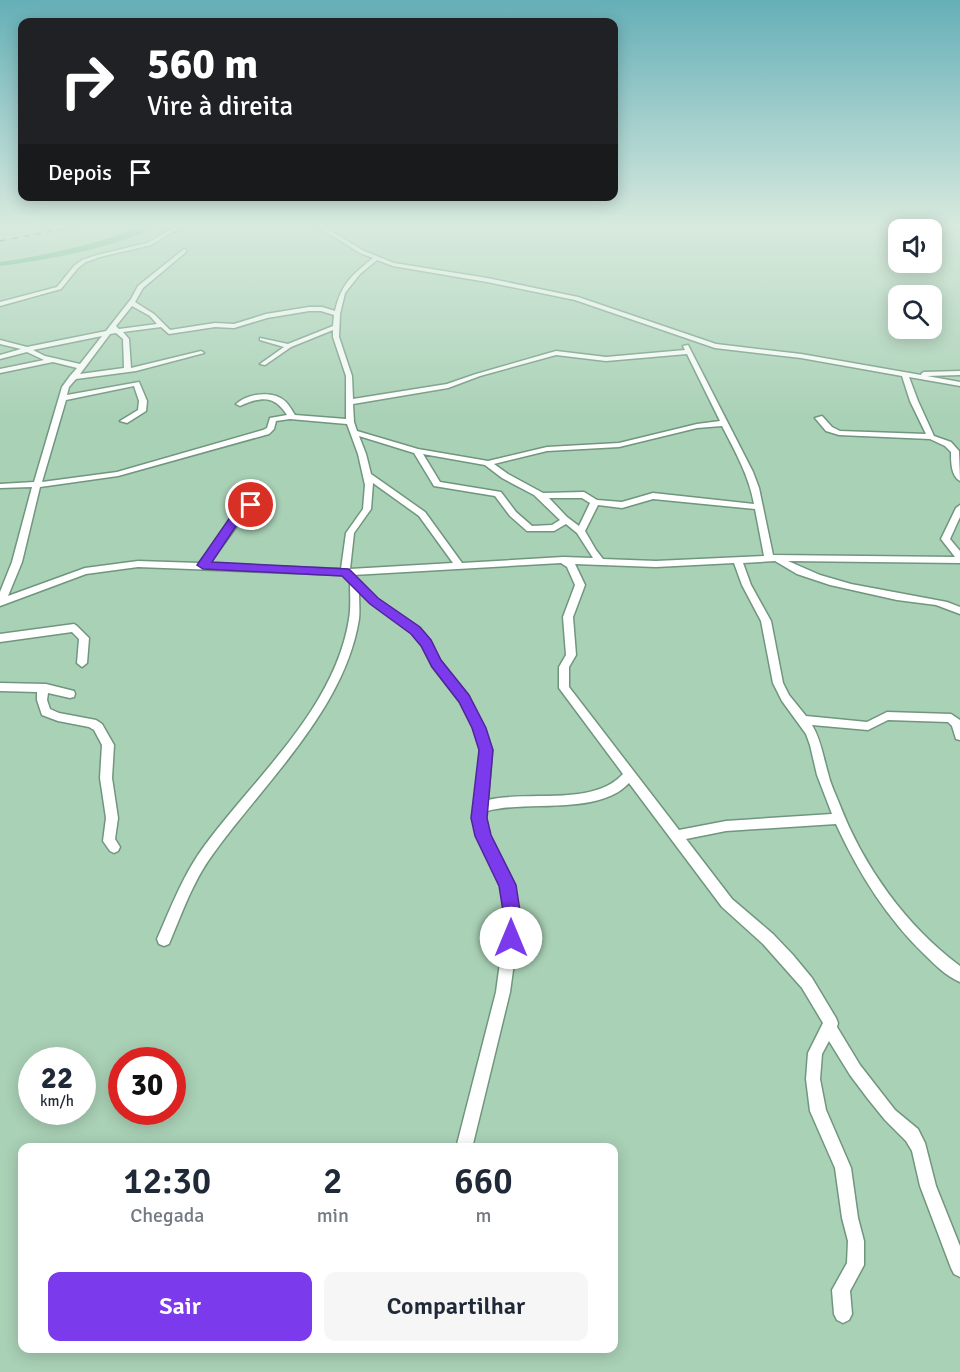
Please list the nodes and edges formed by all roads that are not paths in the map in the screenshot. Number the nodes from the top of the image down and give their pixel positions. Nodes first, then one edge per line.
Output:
1 (52, 290) edge
2 (138, 290) edge
3 (344, 290) edge
4 (537, 290) edge
5 (131, 303) junction
6 (0, 304) edge
7 (337, 314) junction
8 (163, 324) junction
9 (336, 327) junction
10 (115, 328) junction
11 (175, 332) junction
12 (107, 334) junction
13 (683, 335) junction
14 (317, 336) junction
15 (183, 338) dead end
16 (262, 339) dead end
17 (338, 341) junction
18 (0, 342) edge
19 (289, 346) junction
20 (715, 346) junction
21 (28, 349) junction
22 (688, 351) junction
23 (201, 353) dead end
24 (37, 356) junction
25 (0, 357) edge
26 (54, 361) junction
27 (34, 364) junction
28 (263, 364) dead end
29 (80, 366) junction
30 (137, 369) junction
31 (128, 370) junction
32 (0, 371) edge
33 (960, 373) edge
34 (909, 376) junction
35 (72, 377) junction
36 (136, 383) junction
37 (960, 384) edge
38 (63, 398) junction
39 (351, 402) junction
40 (240, 404) dead end
41 (292, 416) junction
42 (819, 418) dead end
43 (124, 421) dead end
44 (350, 422) junction
45 (725, 423) junction
46 (353, 432) junction
47 (931, 437) junction
48 (417, 452) junction
49 (488, 463) junction
50 (368, 475) junction
51 (960, 479) edge
52 (37, 485) junction
53 (0, 486) edge
54 (541, 496) junction
55 (596, 502) junction
56 (251, 505) dead end
57 (758, 507) junction
58 (960, 508) edge
59 (566, 520) junction
60 (581, 531) junction
61 (592, 552) junction
62 (738, 559) junction
63 (773, 559) junction
64 (960, 559) edge
65 (563, 560) junction
66 (585, 561) junction
67 (601, 562) junction
68 (458, 564) junction
69 (203, 565) junction
70 (345, 572) junction
71 (356, 582) junction
72 (0, 602) edge
73 (960, 611) edge
74 (0, 638) edge
75 (82, 663) dead end
76 (0, 687) edge
77 (43, 688) junction
78 (70, 694) dead end
79 (801, 720) junction
80 (960, 736) edge
81 (630, 774) junction
82 (615, 789) junction
83 (643, 794) junction
84 (486, 802) junction
85 (840, 819) junction
86 (675, 836) junction
87 (114, 847) dead end
88 (164, 939) dead end
89 (960, 975) edge
90 (830, 1029) junction
91 (465, 1143) edge
92 (960, 1268) edge
93 (843, 1314) dead end

1 - 6 street
2 - 5 street
3 - 7 street
4 - 13 street
5 - 8 street
5 - 10 street
7 - 9 street
7 - 11 street
8 - 10 street
8 - 11 street
9 - 14 street
9 - 17 street
10 - 12 street
10 - 31 street
11 - 15 street
12 - 21 street
12 - 29 street
13 - 20 street
13 - 22 street
14 - 17 street
14 - 19 street
16 - 19 street
17 - 39 street
18 - 21 street
19 - 28 street
20 - 22 street
20 - 34 street
21 - 24 street
21 - 25 street
22 - 39 street
22 - 45 street
23 - 30 street
24 - 26 street
24 - 27 street
26 - 27 street
26 - 29 street
27 - 32 street
29 - 35 street
30 - 31 street
30 - 36 street
31 - 35 street
33 - 34 street
34 - 37 street
34 - 47 street
35 - 38 street
36 - 38 street
36 - 43 street
38 - 52 street
39 - 44 street
40 - 41 street
41 - 44 street
41 - 52 street
42 - 47 street
44 - 46 street
45 - 49 street
45 - 57 street
46 - 48 street
46 - 50 street
47 - 51 street
48 - 49 street
48 - 59 street
49 - 54 street
50 - 68 street
50 - 70 street
52 - 53 street
52 - 72 street
54 - 55 street
54 - 59 street
55 - 57 street
55 - 60 street
56 - 69 street
57 - 63 street
58 - 64 street
59 - 60 street
60 - 61 street
61 - 66 street
61 - 67 street
62 - 63 street
62 - 67 street
62 - 79 street
63 - 64 street
63 - 73 street
65 - 66 street
65 - 68 street
65 - 81 street
66 - 67 street
68 - 70 street
69 - 70 street
69 - 72 street
70 - 71 street
71 - 84 street
71 - 88 street
74 - 75 street
76 - 77 street
77 - 78 street
77 - 87 street
79 - 80 street
79 - 85 street
81 - 82 street
81 - 83 street
82 - 83 street
82 - 84 street
83 - 86 street
84 - 91 street
85 - 86 street
85 - 89 street
86 - 90 street
90 - 92 street
90 - 93 street

